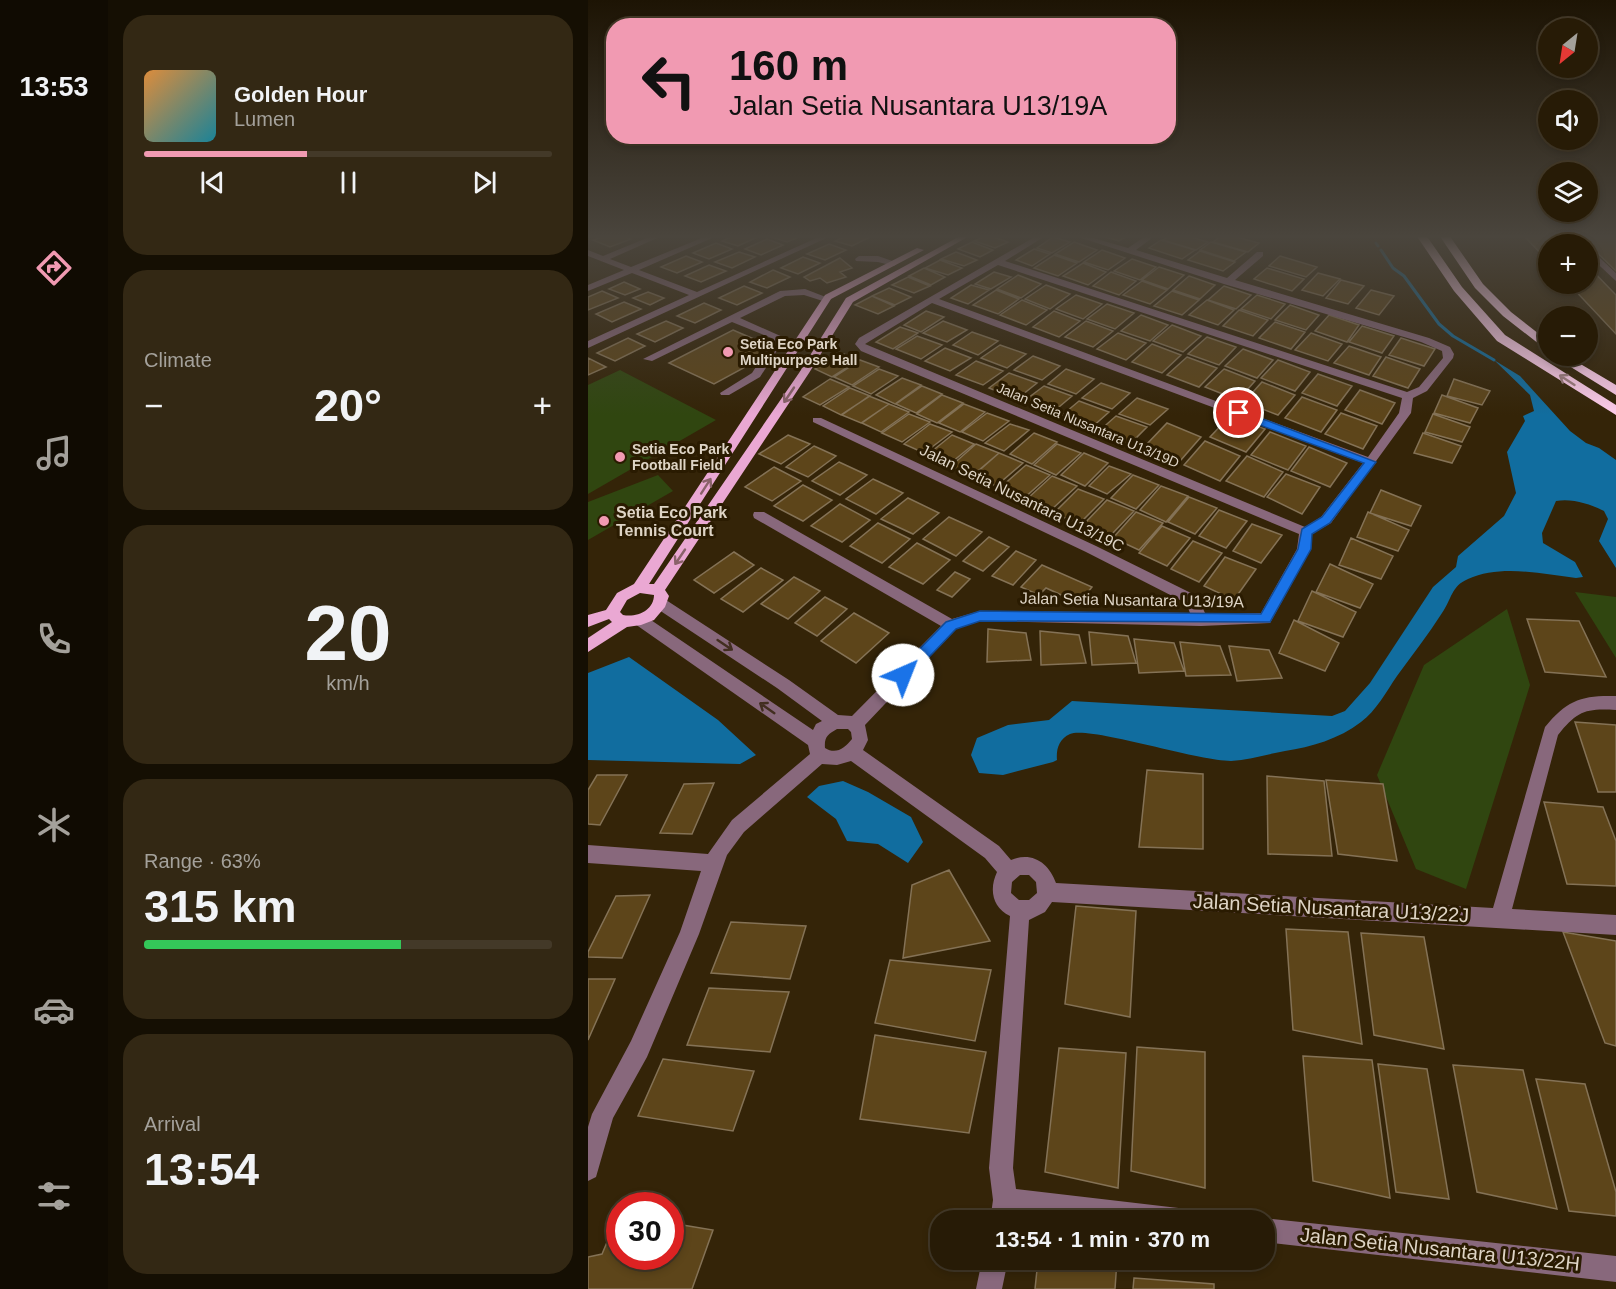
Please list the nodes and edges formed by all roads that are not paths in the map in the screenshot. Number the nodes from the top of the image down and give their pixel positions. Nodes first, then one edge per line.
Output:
1 (697, 295) edge
2 (779, 295) edge
3 (814, 295) edge
4 (833, 295) edge
5 (858, 295) edge
6 (941, 295) edge
7 (1100, 295) edge
8 (1272, 295) edge
9 (1463, 295) edge
10 (1488, 295) edge
11 (826, 299) junction
12 (932, 300) junction
13 (732, 318) junction
14 (1538, 339) edge
15 (588, 345) edge
16 (648, 359) dead end
17 (1575, 366) edge
18 (1616, 391) edge
19 (725, 393) dead end
20 (1408, 396) junction
21 (1616, 411) edge
22 (817, 420) dead end
23 (1371, 462) junction
24 (759, 515) dead end
25 (1306, 532) junction
26 (639, 588) junction
27 (659, 597) junction
28 (618, 617) junction
29 (640, 620) junction
30 (1201, 620) junction
31 (588, 621) edge
32 (951, 625) junction
33 (588, 646) edge
34 (1616, 703) edge
35 (835, 722) junction
36 (855, 724) junction
37 (819, 748) junction
38 (852, 752) junction
39 (588, 854) edge
40 (713, 863) junction
41 (1008, 872) junction
42 (1046, 892) junction
43 (1020, 910) junction
44 (1500, 918) junction
45 (1616, 925) edge
46 (596, 1113) edge
47 (588, 1169) edge
48 (1003, 1210) edge
49 (1275, 1231) edge
50 (1616, 1269) edge
51 (993, 1270) edge
52 (989, 1289) edge

1 - 15 street
2 - 13 street
3 - 11 street
4 - 11 main road
5 -> 27 main road
6 - 12 street
7 - 20 street
8 - 20 street
21 -> 9 highway
10 - 14 highway
26 -> 11 main road
12 - 23 street
12 - 25 street, Jalan Setia Nusantara U13/19D
13 - 16 street
13 - 19 street
17 - 18 highway
20 - 23 street
22 - 30 street, Jalan Setia Nusantara U13/19C
23 - 25 street
24 - 32 street
25 - 30 street, Jalan Setia Nusantara U13/19A
26 - 27 main road
26 - 28 main road
27 - 29 main road
27 -> 35 street
28 - 29 main road
28 - 31 main road
28 - 33 main road
37 -> 29 street
30 - 32 street, Jalan Setia Nusantara U13/19A
32 - 36 street, Jalan Setia Nusantara U13/19A
34 - 44 street
35 - 36 street
35 - 37 street
36 - 38 street
37 - 38 street
37 - 40 street
38 - 41 street
39 - 40 street
40 - 46 street
41 - 42 street
41 - 43 street
42 - 43 street
42 - 44 street, Jalan Setia Nusantara U13/22J
43 - 48 street
44 - 45 street, Jalan Setia Nusantara U13/22J
46 - 47 street
49 - 50 street, Jalan Setia Nusantara U13/22H
51 - 52 street

